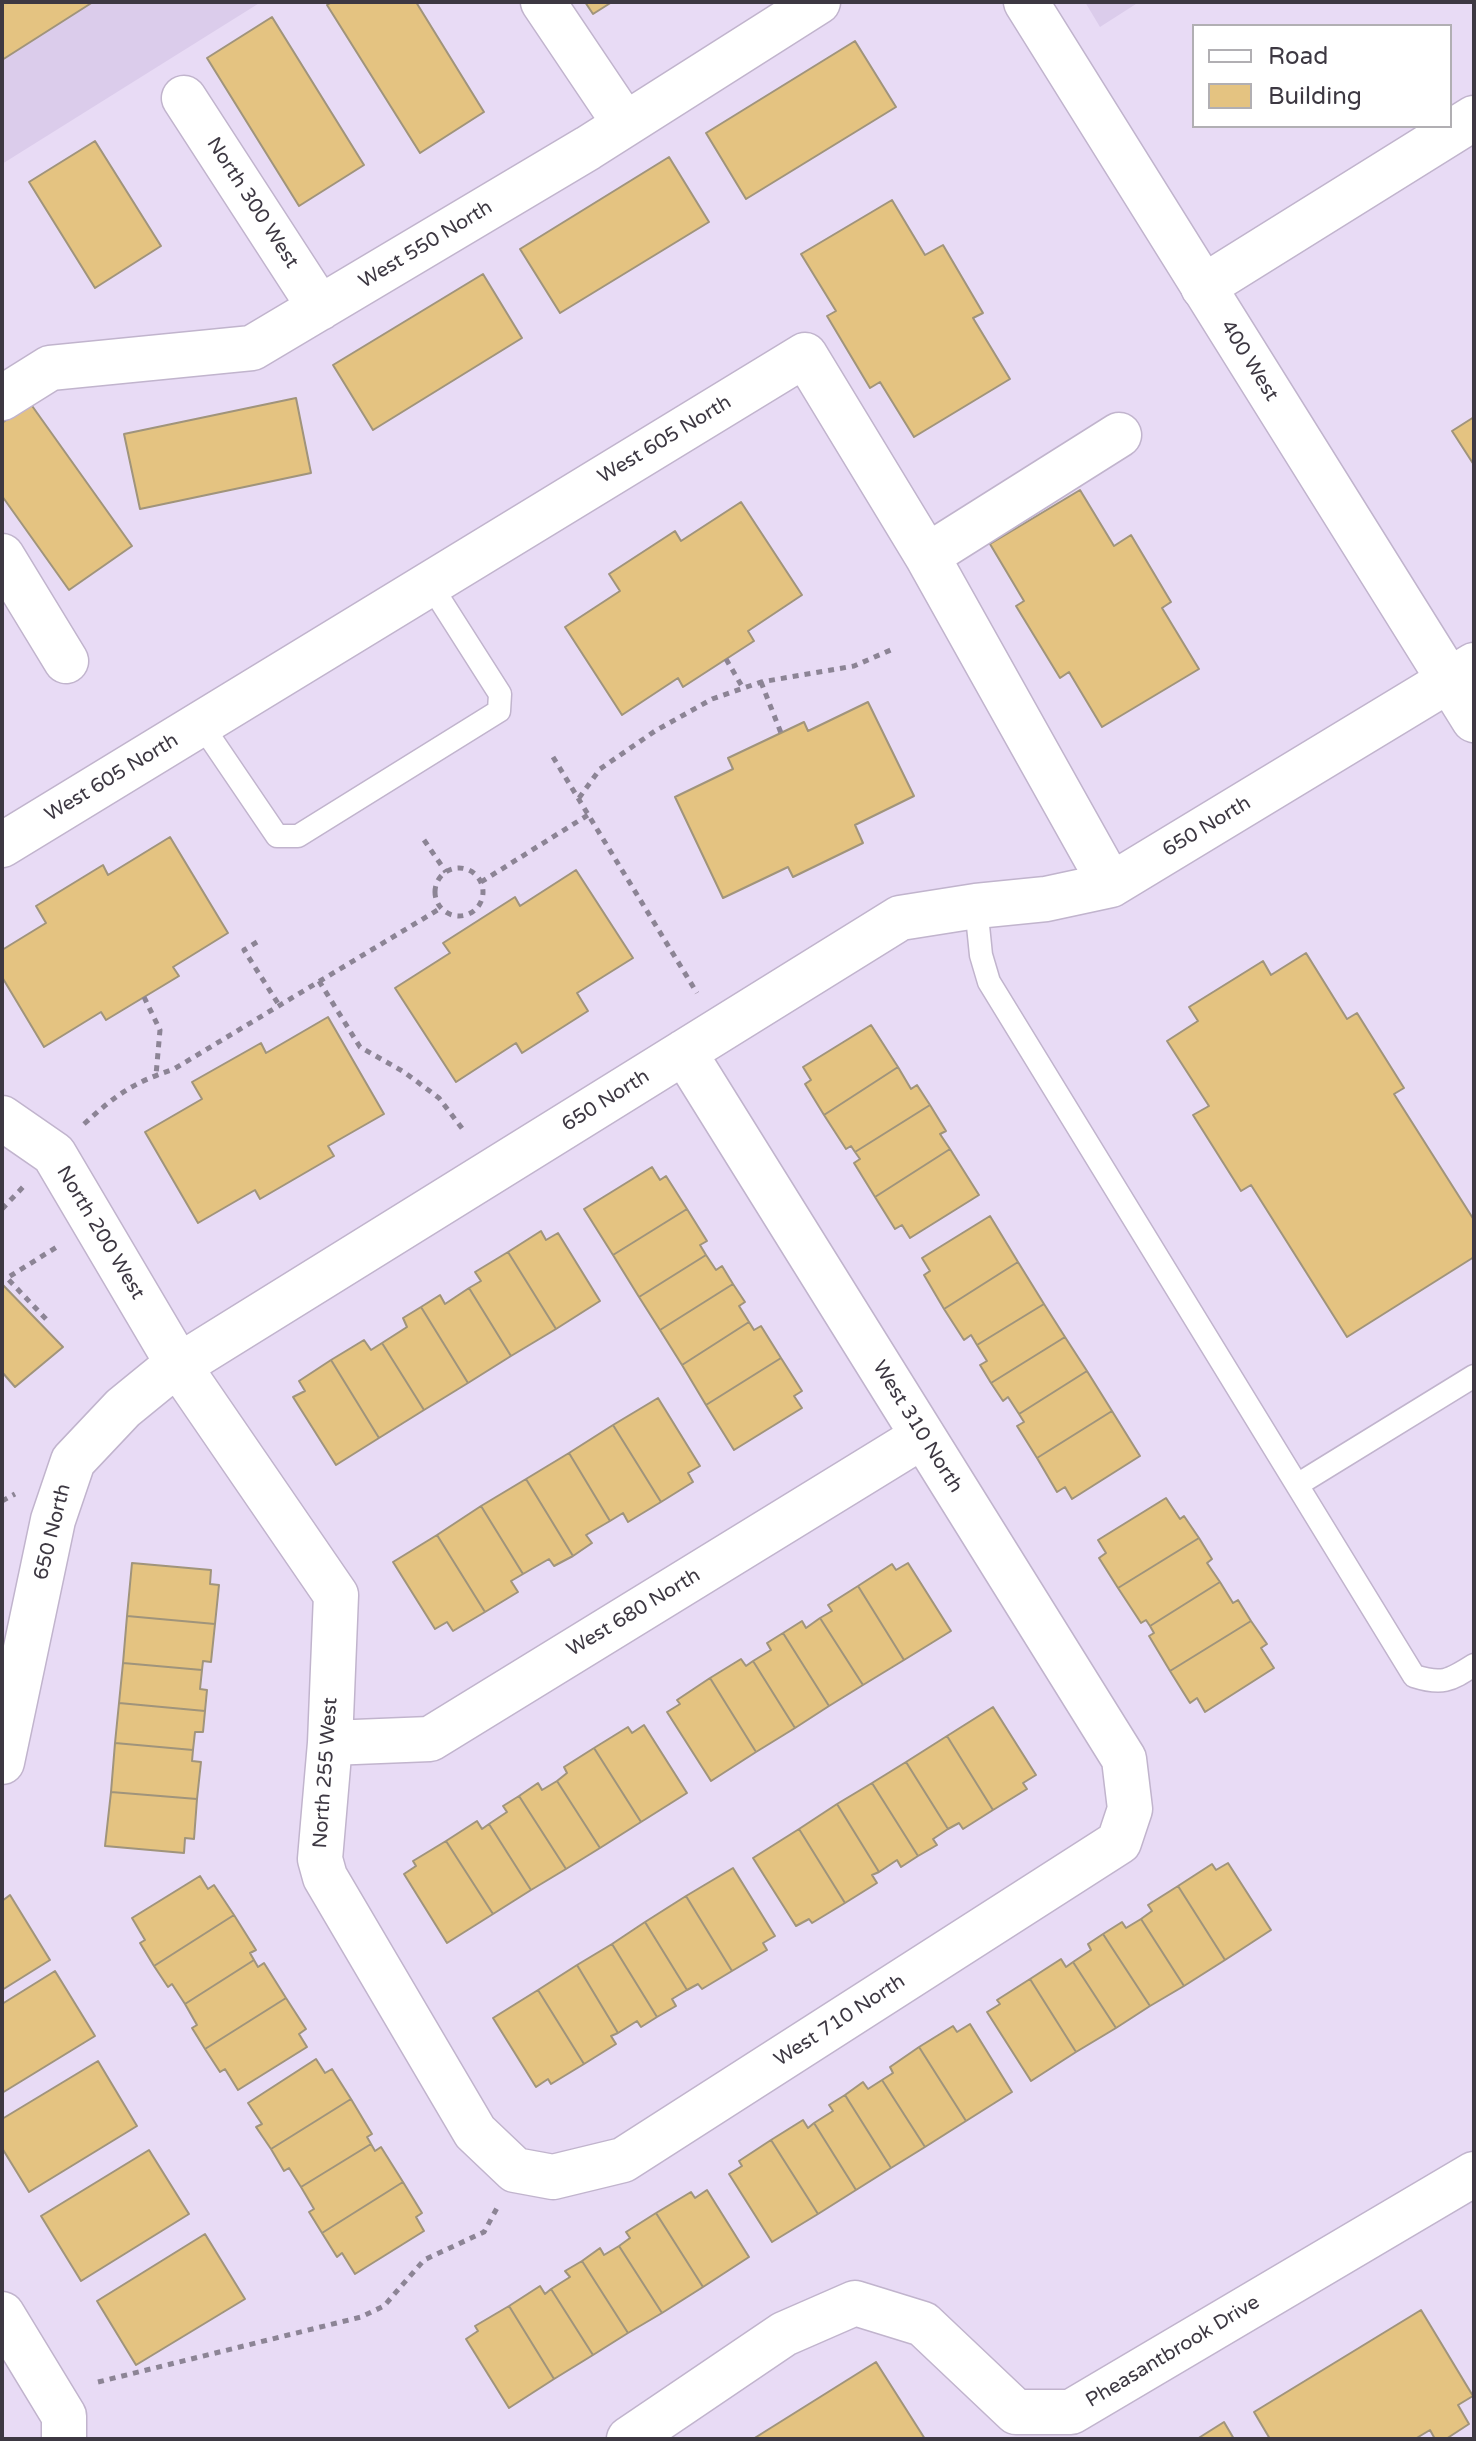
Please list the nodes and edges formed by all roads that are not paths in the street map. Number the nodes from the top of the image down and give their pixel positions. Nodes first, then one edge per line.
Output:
1 (543, 2) edge
2 (818, 2) edge
3 (1026, 2) edge
4 (184, 98) dead end
5 (1474, 118) edge
6 (625, 124) junction
7 (1203, 287) junction
8 (320, 308) junction
9 (2, 398) edge
10 (1119, 435) dead end
11 (2, 556) edge
12 (927, 556) junction
13 (430, 584) junction
14 (66, 661) dead end
15 (1462, 672) edge
16 (1474, 720) edge
17 (201, 724) junction
18 (2, 845) edge
19 (1111, 885) junction
20 (976, 906) junction
21 (684, 1052) junction
22 (2, 1118) edge
23 (179, 1366) junction
24 (1474, 1376) edge
25 (923, 1436) junction
26 (1297, 1485) junction
27 (1474, 1665) edge
28 (330, 1743) junction
29 (2, 1762) edge
30 (1130, 1809) joint
31 (515, 2170) joint
32 (1474, 2174) edge
33 (2, 2314) edge
34 (64, 2439) edge
35 (629, 2439) edge

1 - 6 street
2 - 6 street, West 550 North
3 - 7 street, 400 West
4 - 8 street, North 300 West
5 - 7 street
6 - 8 street, West 550 North
7 - 15 street, 400 West
8 - 9 street, West 550 North
10 - 12 street
11 - 14 street
12 - 13 street, West 605 North
12 - 19 street, West 605 North
13 - 17 street, West 605 North
13 - 17 lane
15 - 16 street, 400 West
15 - 19 street, 650 North
17 - 18 street, West 605 North
19 - 20 street, 650 North
20 - 21 street, 650 North
20 - 26 lane
21 - 23 street, 650 North
21 - 25 street, West 310 North
22 - 23 street, North 200 West
23 - 28 street, North 255 West
23 - 29 street, 650 North
24 - 26 lane
25 - 28 street, West 680 North
25 - 30 street, West 310 North
26 - 27 lane
28 - 31 street, North 255 West
30 - 31 street, West 710 North
32 - 35 street, Pheasantbrook Drive
33 - 34 street

